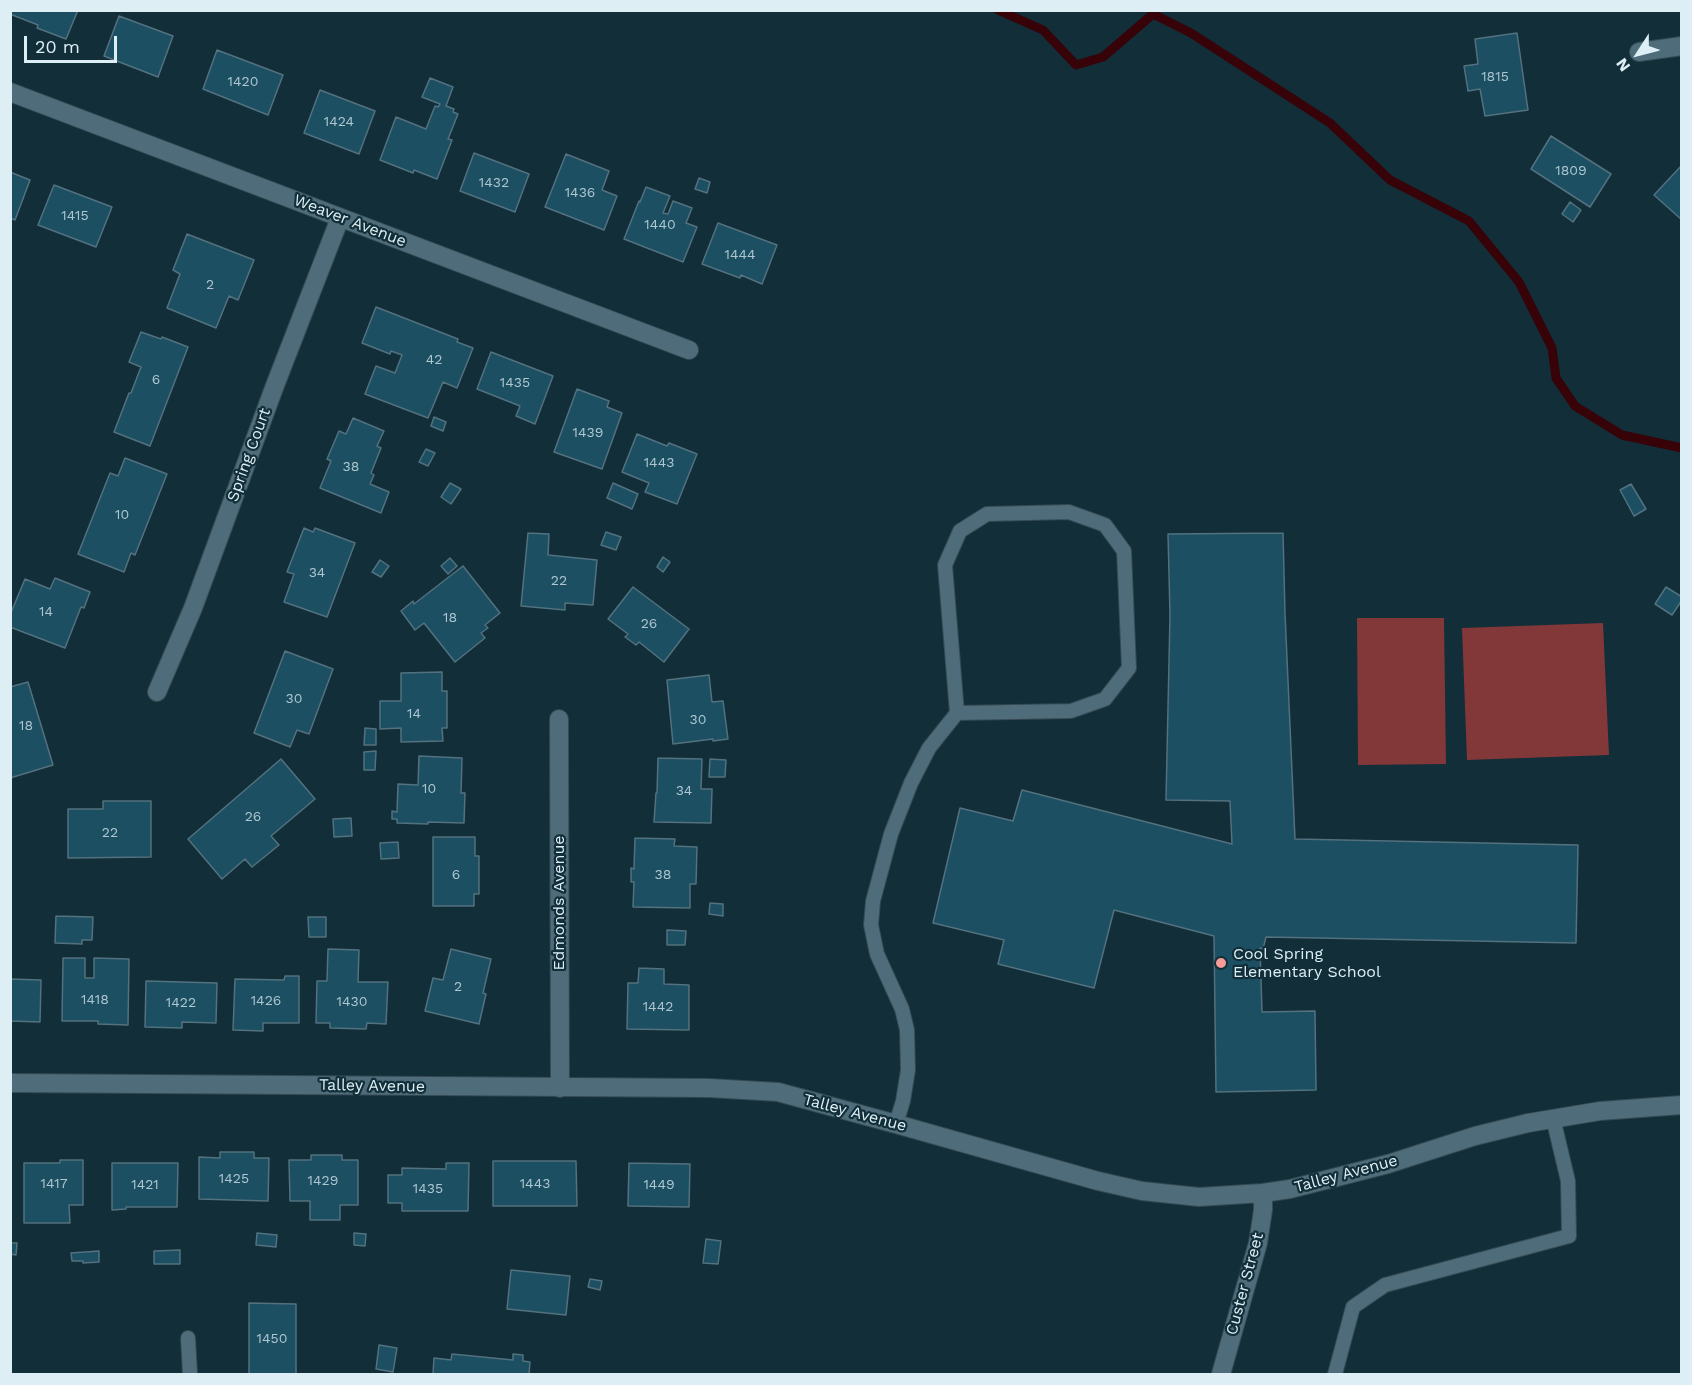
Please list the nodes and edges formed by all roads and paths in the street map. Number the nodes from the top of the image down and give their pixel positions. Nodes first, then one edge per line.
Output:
1 (1682, 46) edge
2 (1639, 52) dead end
3 (10, 92) edge
4 (340, 218) junction
5 (689, 350) dead end
6 (157, 692) dead end
7 (957, 713) junction
8 (559, 718) dead end
9 (10, 1083) edge
10 (560, 1088) junction
11 (1682, 1105) edge
12 (1553, 1119) junction
13 (896, 1124) junction
14 (1263, 1193) junction
15 (188, 1338) dead end
16 (190, 1374) edge
17 (1221, 1374) edge
18 (1335, 1374) edge

1 - 2 street
3 - 4 street, Weaver Avenue
4 - 5 street, Weaver Avenue
4 - 6 street, Spring Court
7 - 7 lane
7 - 13 lane
8 - 10 street, Edmonds Avenue
9 - 10 street, Talley Avenue
10 - 13 street, Talley Avenue
11 - 12 street, Talley Avenue
12 - 14 street, Talley Avenue
12 - 18 lane
13 - 14 street, Talley Avenue
14 - 17 street, Custer Street
15 - 16 lane

